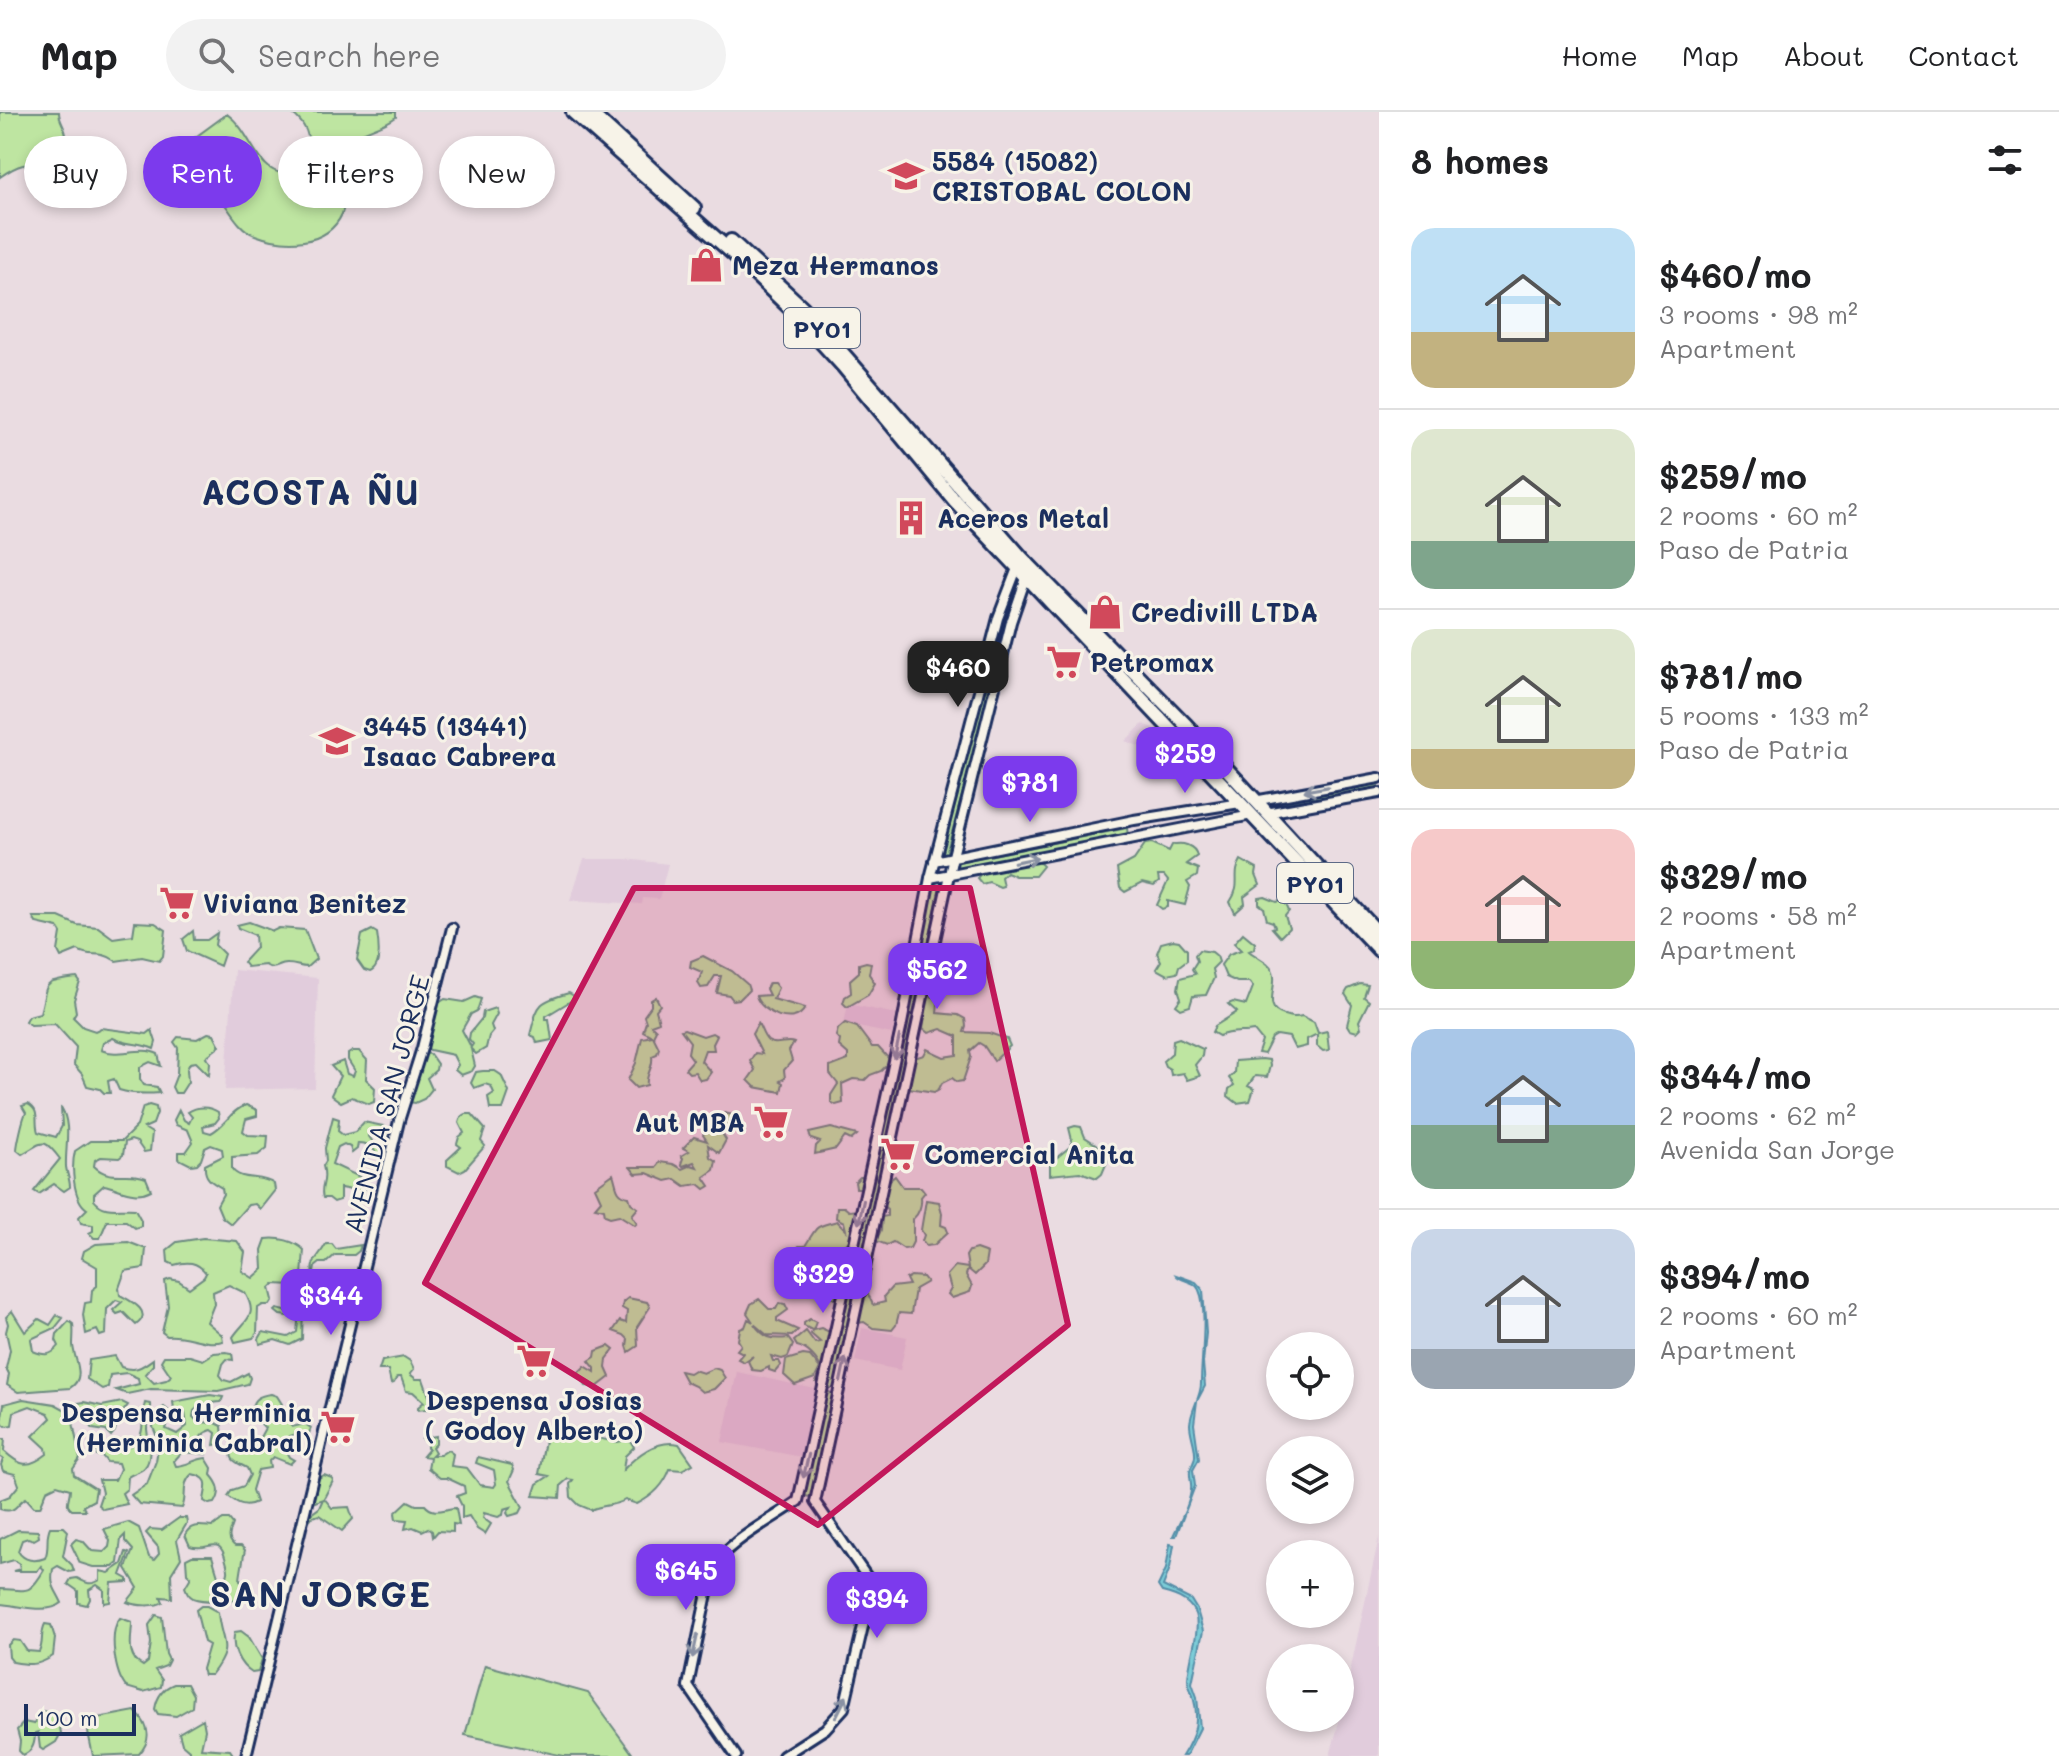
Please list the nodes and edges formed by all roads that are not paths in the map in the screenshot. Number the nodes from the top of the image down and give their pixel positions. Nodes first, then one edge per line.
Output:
1 (573, 112) edge
2 (589, 112) edge
3 (1026, 571) junction
4 (1379, 778) edge
5 (1379, 793) edge
6 (1247, 802) junction
7 (1225, 805) junction
8 (1266, 813) junction
9 (1251, 815) junction
10 (1148, 818) junction
11 (1231, 820) junction
12 (1126, 821) junction
13 (1152, 836) junction
14 (1131, 840) junction
15 (953, 856) junction
16 (934, 861) junction
17 (950, 875) junction
18 (930, 878) junction
19 (452, 928) dead end
20 (1379, 934) edge
21 (1379, 950) edge
22 (798, 1501) junction
23 (815, 1502) junction
24 (246, 1756) edge
25 (736, 1756) edge
26 (783, 1756) edge

1 - 3 highway, PY01
2 - 3 highway, PY01
3 - 6 highway, PY01
3 - 6 highway, PY01
3 - 15 street
3 - 16 street
4 -> 6 street
5 - 8 street
6 - 7 street
6 - 8 highway, PY01
6 - 9 highway, PY01
7 - 10 street
7 - 11 street
8 - 9 street
8 - 20 highway, PY01
9 - 11 street
9 - 21 highway, PY01
10 - 12 street
10 - 13 street
11 - 13 street
12 - 14 street
12 - 15 street
13 - 14 street
17 -> 14 street
15 - 16 street
15 - 17 street
16 - 18 street
17 - 18 street
23 -> 17 street
18 -> 22 street
19 - 24 street, AVENIDA SAN JORGE
22 - 23 street
22 -> 25 street
26 -> 23 street

